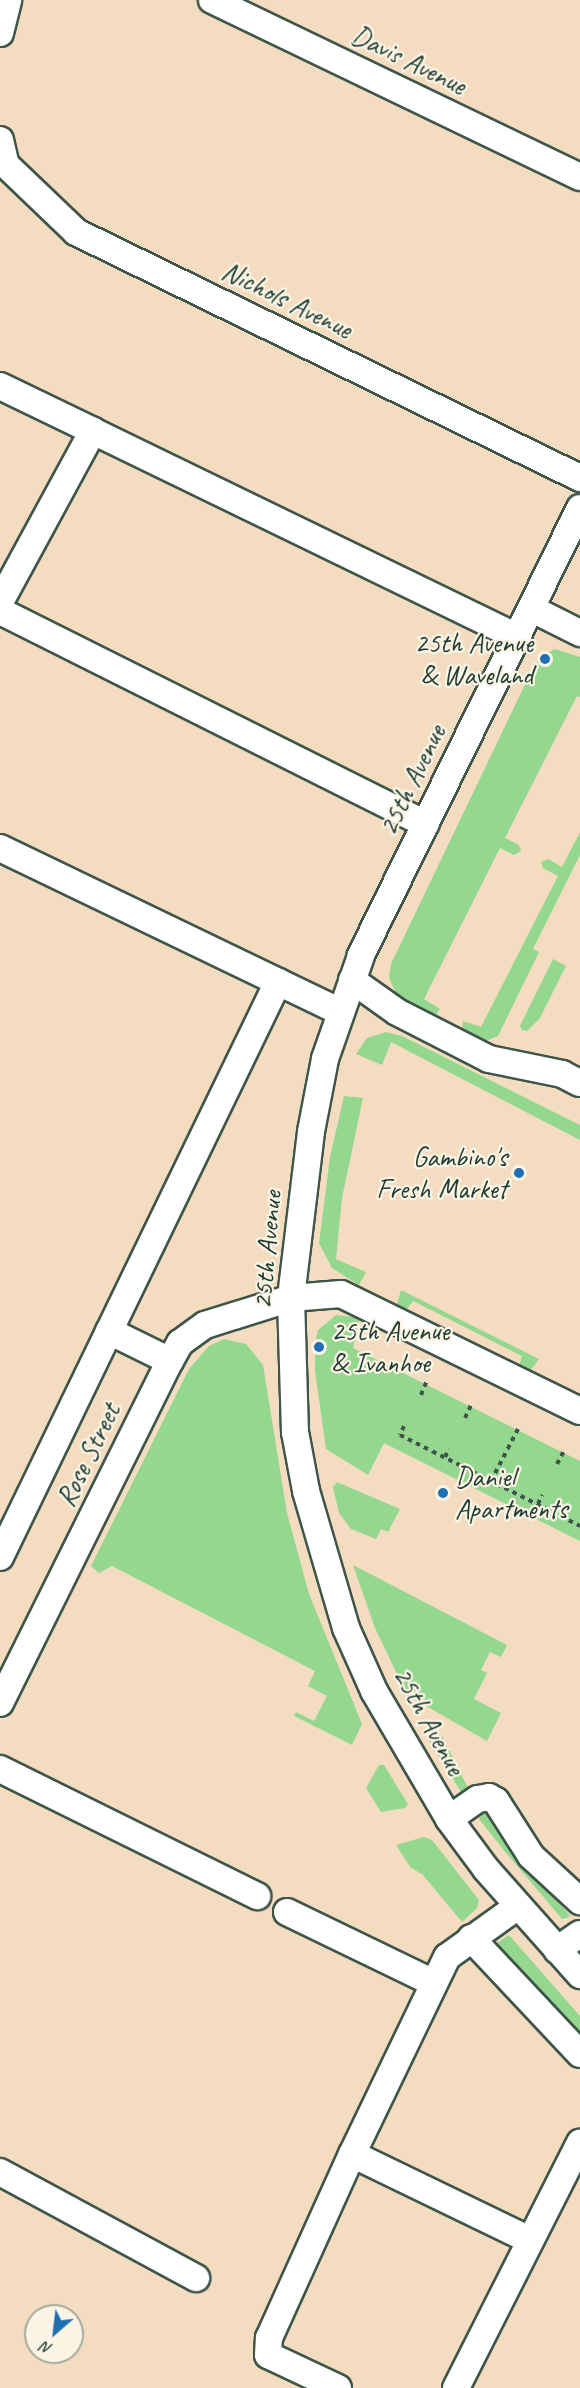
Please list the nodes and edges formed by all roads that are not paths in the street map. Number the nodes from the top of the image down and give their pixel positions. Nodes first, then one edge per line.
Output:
1 (8, 0) edge
2 (212, 0) edge
3 (0, 33) edge
4 (0, 140) edge
5 (580, 177) edge
6 (0, 386) edge
7 (93, 431) junction
8 (580, 478) edge
9 (580, 508) edge
10 (0, 602) edge
11 (532, 609) junction
12 (0, 611) edge
13 (580, 633) edge
14 (518, 637) junction
15 (426, 824) junction
16 (0, 848) edge
17 (352, 980) junction
18 (278, 982) junction
19 (341, 1012) junction
20 (580, 1083) edge
21 (291, 1298) junction
22 (109, 1331) junction
23 (170, 1361) junction
24 (580, 1411) edge
25 (0, 1557) edge
26 (0, 1703) edge
27 (0, 1769) edge
28 (449, 1819) junction
29 (257, 1896) dead end
30 (580, 1901) edge
31 (518, 1906) junction
32 (287, 1912) dead end
33 (580, 1934) edge
34 (471, 1938) junction
35 (557, 1950) junction
36 (580, 1975) edge
37 (434, 1983) junction
38 (580, 2054) edge
39 (578, 2151) edge
40 (352, 2154) junction
41 (0, 2172) edge
42 (530, 2240) junction
43 (196, 2278) dead end
44 (338, 2388) edge
45 (456, 2388) edge

1 - 3 street
2 - 5 street, Davis Avenue
4 - 8 street, Nichols Avenue
6 - 7 street
7 - 10 street
7 - 14 street
9 - 11 street, 25th Avenue
11 - 13 street
11 - 14 street, 25th Avenue
12 - 15 street
14 - 15 street, 25th Avenue
15 - 17 street, 25th Avenue
16 - 18 street
17 - 19 street, 25th Avenue
17 - 20 street
18 - 19 street
18 - 22 street
19 - 21 street, 25th Avenue
21 - 23 street, Rose Street
21 - 24 street, Rose Street
21 - 28 street, 25th Avenue
22 - 23 street
22 - 25 street
23 - 26 street, Rose Street
27 - 29 street
28 - 30 street
28 - 31 street, 25th Avenue
31 - 34 street
31 - 35 street, 25th Avenue
32 - 37 street
33 - 35 street
34 - 37 street
34 - 38 street
35 - 36 street, 25th Avenue
37 - 40 street
39 - 42 street
40 - 42 street
40 - 44 street
41 - 43 street
42 - 45 street

